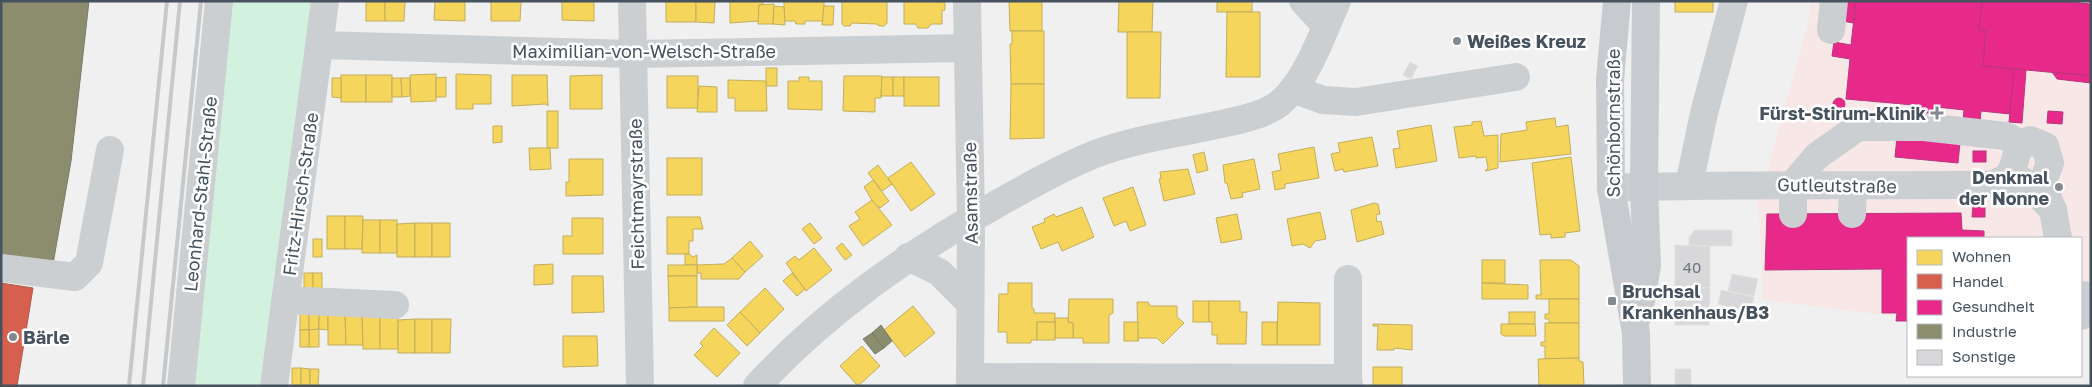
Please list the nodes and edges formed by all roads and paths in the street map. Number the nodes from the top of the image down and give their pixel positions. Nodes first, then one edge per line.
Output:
1 (219, 1) edge
2 (325, 1) edge
3 (632, 1) edge
4 (967, 1) edge
5 (1302, 1) edge
6 (1337, 1) edge
7 (1617, 1) edge
8 (1646, 1) edge
9 (1734, 1) edge
10 (1834, 1) edge
11 (1326, 26) junction
12 (1831, 30) dead end
13 (321, 45) junction
14 (966, 48) junction
15 (633, 54) junction
16 (1516, 77) dead end
17 (1293, 89) junction
18 (110, 150) dead end
19 (2019, 173) junction
20 (1793, 184) junction
21 (1689, 185) junction
22 (1853, 186) junction
23 (1644, 187) junction
24 (1610, 188) junction
25 (1793, 214) dead end
26 (1852, 214) dead end
27 (971, 219) junction
28 (2058, 237) edge
29 (908, 257) junction
30 (1, 268) edge
31 (1348, 279) dead end
32 (286, 300) junction
33 (970, 303) junction
34 (395, 305) dead end
35 (1636, 333) junction
36 (970, 381) edge
37 (1207, 382) edge
38 (1348, 382) edge
39 (181, 386) edge
40 (274, 386) edge
41 (640, 386) edge
42 (757, 386) edge
43 (1637, 386) edge

1 - 39 street, Leonhard-Stahl-Straße
2 - 13 street, Fritz-Hirsch-Straße
3 - 15 street, Feichtmayrstraße
4 - 14 street, Asamstraße
5 - 11 street
6 - 11 street
7 - 24 main road, Schönbornstraße
8 - 23 main road, Schönbornstraße
9 - 21 street
10 - 12 street
11 - 17 street
13 - 15 street, Maximilian-von-Welsch-Straße
13 - 32 street, Fritz-Hirsch-Straße
14 - 15 street, Maximilian-von-Welsch-Straße
14 - 27 street, Asamstraße
15 - 41 street, Feichtmayrstraße
16 - 17 street
17 - 27 street
18 - 30 street
19 - 20 street
19 - 22 street, Gutleutstraße
19 - 28 street
20 - 21 street, Gutleutstraße
20 - 22 street, Gutleutstraße
20 - 25 street
21 - 23 street, Gutleutstraße
22 - 26 street
23 - 24 street, Gutleutstraße
23 - 35 main road, Schönbornstraße
24 - 35 main road, Schönbornstraße
27 - 29 street
27 - 33 street, Asamstraße
29 - 33 street
29 - 42 street
31 - 38 street
32 - 34 street
32 - 40 street, Fritz-Hirsch-Straße
33 - 36 street, Asamstraße
35 - 43 main road, Schönbornstraße
36 - 37 street
37 - 38 street

